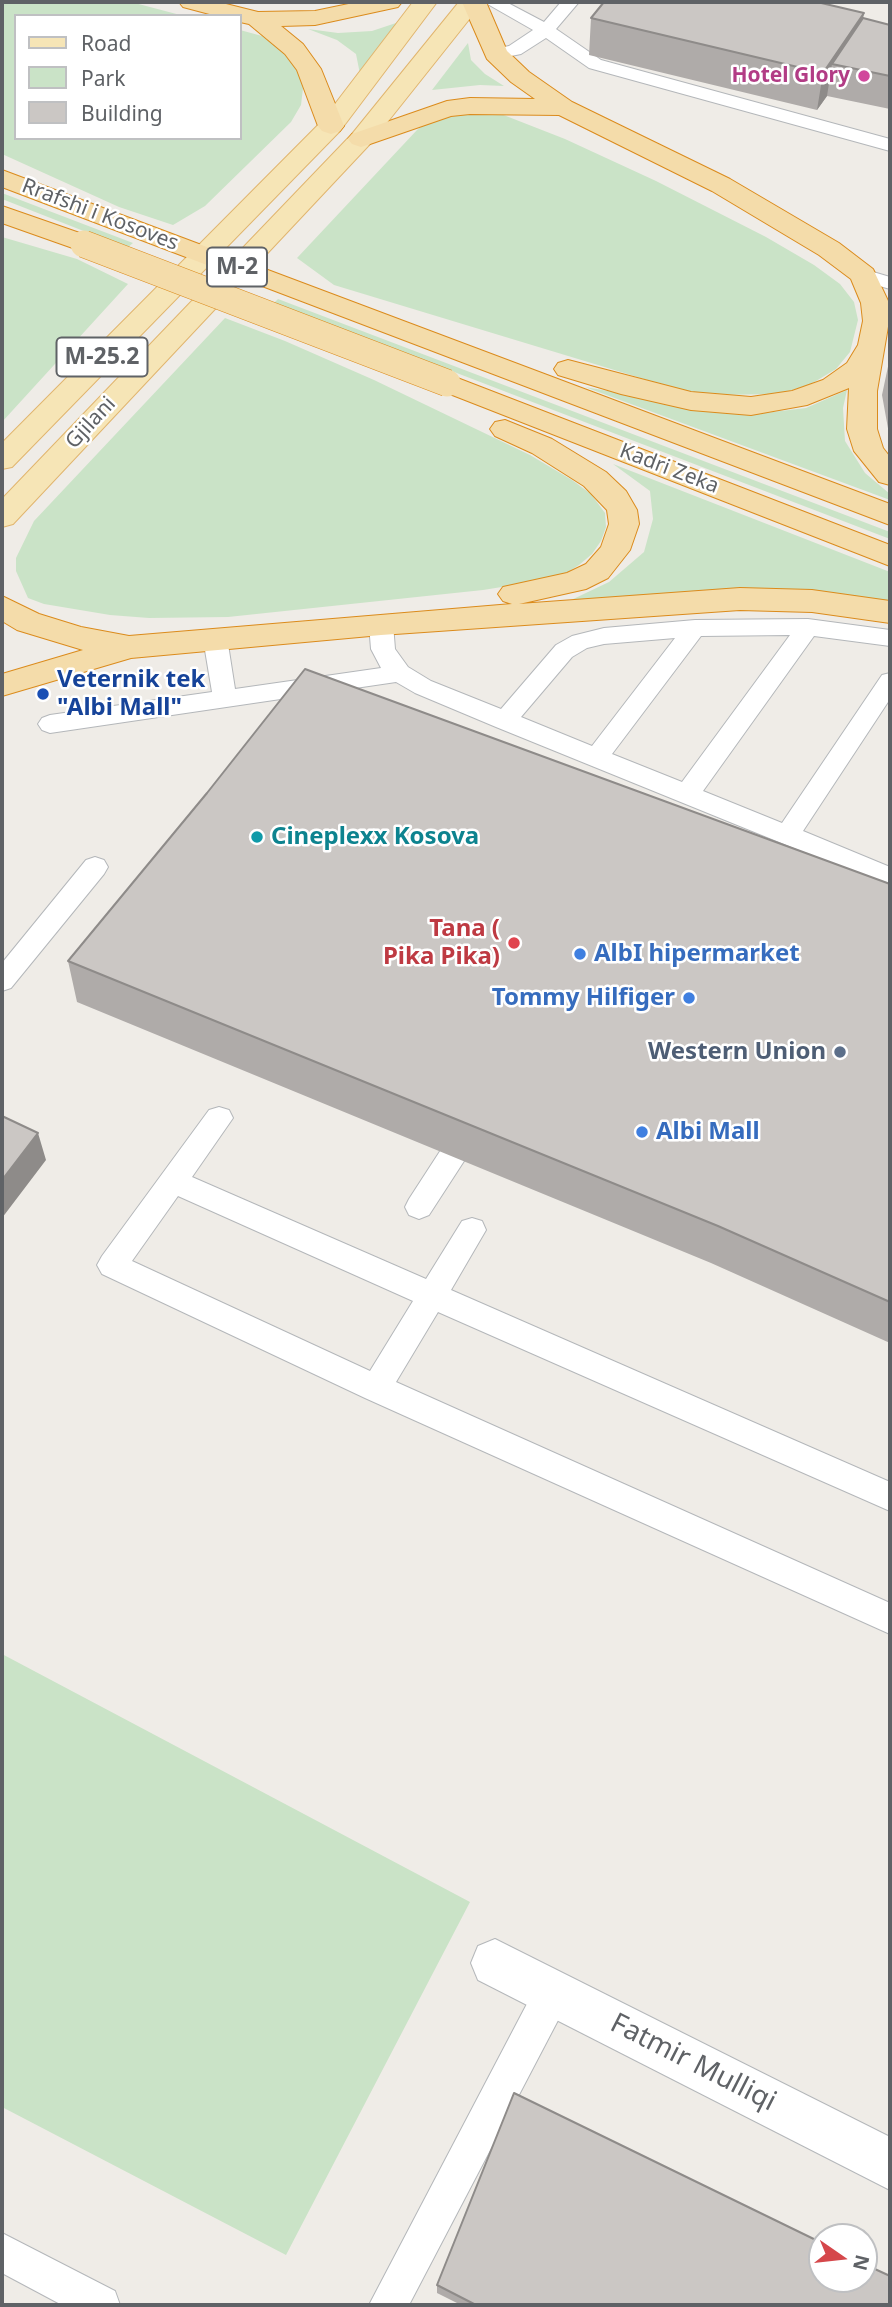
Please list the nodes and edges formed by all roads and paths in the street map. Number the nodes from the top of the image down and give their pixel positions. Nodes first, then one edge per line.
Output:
1 (191, 2) edge
2 (390, 2) edge
3 (425, 2) edge
4 (473, 2) edge
5 (493, 2) edge
6 (570, 2) edge
7 (238, 14) edge
8 (242, 15) edge
9 (258, 19) junction
10 (546, 30) junction
11 (496, 54) junction
12 (563, 107) junction
13 (331, 126) junction
14 (360, 139) junction
15 (890, 145) edge
16 (2, 178) edge
17 (2, 214) edge
18 (203, 254) junction
19 (238, 268) junction
20 (863, 275) junction
21 (890, 283) edge
22 (875, 339) junction
23 (472, 357) junction
24 (447, 383) junction
25 (2, 460) edge
26 (890, 475) edge
27 (890, 514) edge
28 (2, 517) edge
29 (890, 556) edge
30 (2, 607) edge
31 (890, 612) edge
32 (444, 620) junction
33 (381, 624) junction
34 (808, 627) junction
35 (695, 628) junction
36 (215, 638) junction
37 (890, 638) edge
38 (130, 647) junction
39 (400, 673) junction
40 (890, 681) edge
41 (2, 685) edge
42 (225, 699) junction
43 (504, 721) junction
44 (50, 724) dead end
45 (596, 758) junction
46 (687, 794) junction
47 (787, 836) junction
48 (94, 867) dead end
49 (887, 869) edge
50 (2, 982) edge
51 (219, 1118) dead end
52 (467, 1133) edge
53 (172, 1181) junction
54 (419, 1207) dead end
55 (472, 1230) dead end
56 (431, 1297) junction
57 (376, 1388) junction
58 (890, 1497) edge
59 (890, 1619) edge
60 (495, 1963) dead end
61 (553, 1992) junction
62 (890, 2164) edge
63 (2, 2252) edge
64 (101, 2305) edge
65 (388, 2305) edge

1 - 7 highway
2 - 9 highway
3 - 13 main road
4 - 11 highway
4 - 14 main road, Gjilani
5 - 10 lane
6 - 10 lane
8 - 9 highway
9 - 13 highway
10 - 11 lane
10 - 15 lane
11 - 12 highway
12 - 14 highway
12 - 20 highway
13 - 18 main road, M-25.2
14 - 19 main road, Gjilani
16 - 18 highway, Rrafshi i Kosoves / M-2
17 - 24 highway, Rrafshi i Kosoves / M-2, bridge
18 - 19 highway, Rrafshi i Kosoves / M-2
18 - 25 main road, Gjilani / M-25.2
19 - 23 highway, Rrafshi i Kosoves / M-2
19 - 28 main road, Gjilani
20 - 21 lane
20 - 22 highway
22 - 23 highway
22 - 26 highway
23 - 27 highway, Kadri Zeka / M-2
24 - 29 highway, Kadri Zeka / M-2
24 - 32 highway
30 - 38 highway
31 - 32 highway
32 - 33 highway
33 - 36 highway
33 - 39 lane
34 - 35 lane
34 - 37 lane
34 - 46 lane
35 - 43 lane
35 - 45 lane
36 - 38 highway
36 - 42 lane
38 - 41 highway
39 - 42 lane
39 - 43 lane
40 - 47 lane
42 - 44 lane
43 - 45 lane
45 - 46 lane
46 - 47 lane
47 - 49 lane
48 - 50 lane
51 - 53 lane
52 - 54 lane
53 - 56 lane
53 - 57 lane
55 - 56 lane
56 - 57 lane
56 - 58 lane
57 - 59 lane
60 - 61 street, Fatmir Mulliqi
61 - 62 street, Fatmir Mulliqi
61 - 65 lane
63 - 64 lane

